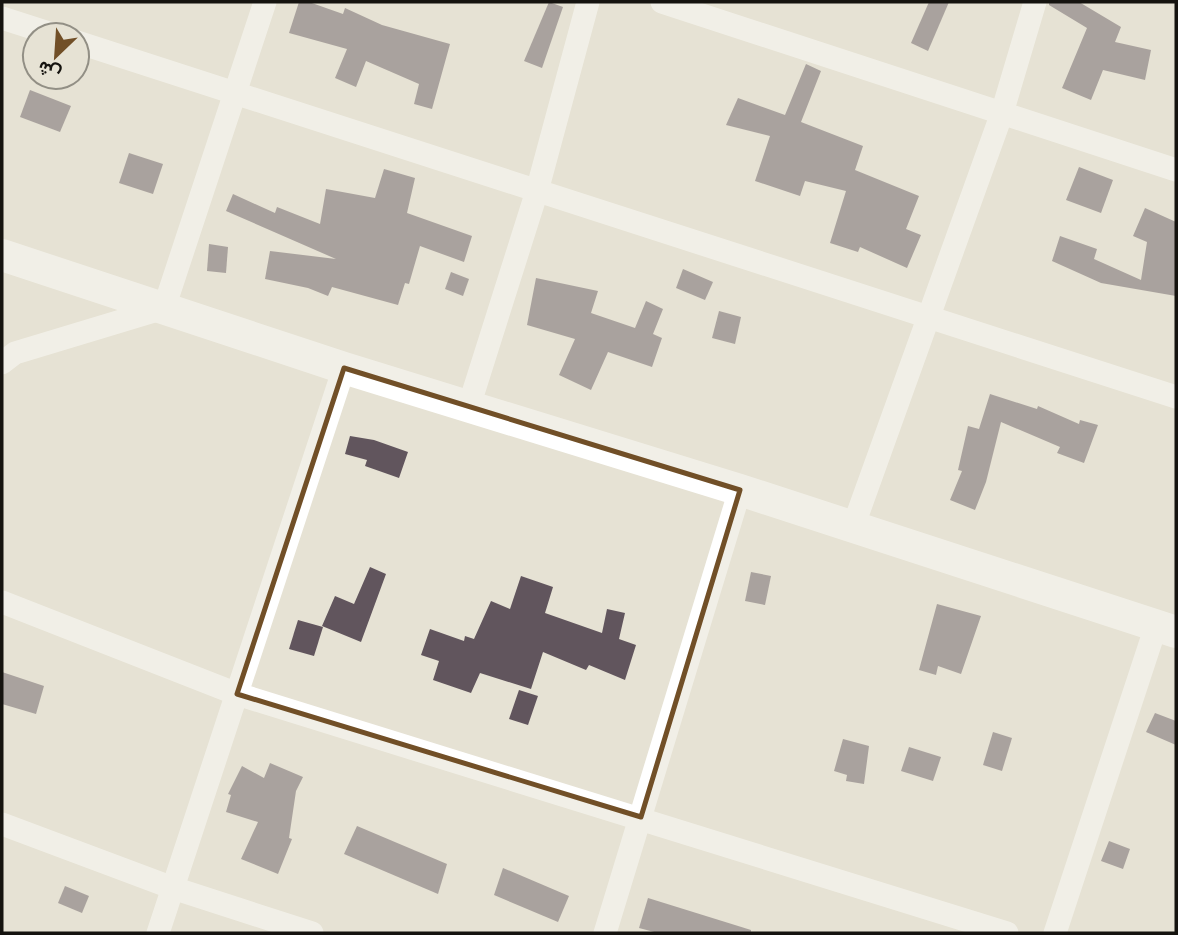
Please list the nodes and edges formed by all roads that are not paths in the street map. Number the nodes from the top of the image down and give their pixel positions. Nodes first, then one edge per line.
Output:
1 (265, 2) edge
2 (588, 2) edge
3 (662, 2) edge
4 (1035, 2) edge
5 (2, 18) edge
6 (21, 24) edge
7 (91, 47) edge
8 (237, 94) junction
9 (1003, 113) junction
10 (1176, 170) edge
11 (537, 191) junction
12 (2, 255) edge
13 (164, 308) junction
14 (930, 318) junction
15 (2, 363) edge
16 (344, 368) junction
17 (1176, 397) edge
18 (469, 406) junction
19 (740, 490) junction
20 (853, 527) junction
21 (2, 602) edge
22 (1166, 629) edge
23 (237, 694) junction
24 (641, 817) junction
25 (2, 824) edge
26 (173, 888) junction
27 (158, 933) edge
28 (312, 933) edge
29 (605, 933) edge
30 (1007, 933) edge
31 (1055, 933) edge

1 - 8 street
2 - 11 street
3 - 9 street
4 - 9 street
5 - 6 street
7 - 8 street
8 - 11 street
8 - 13 street
9 - 10 street
9 - 14 street
11 - 14 street
11 - 18 street
12 - 13 street
13 - 15 street
13 - 16 street
14 - 17 street
14 - 20 street
16 - 18 street
16 - 23 street
18 - 19 street
19 - 20 street
19 - 24 street
20 - 22 street
21 - 23 street
22 - 31 street
23 - 24 street
23 - 26 street
24 - 29 street
24 - 30 street
25 - 26 street
26 - 27 street
26 - 28 street

